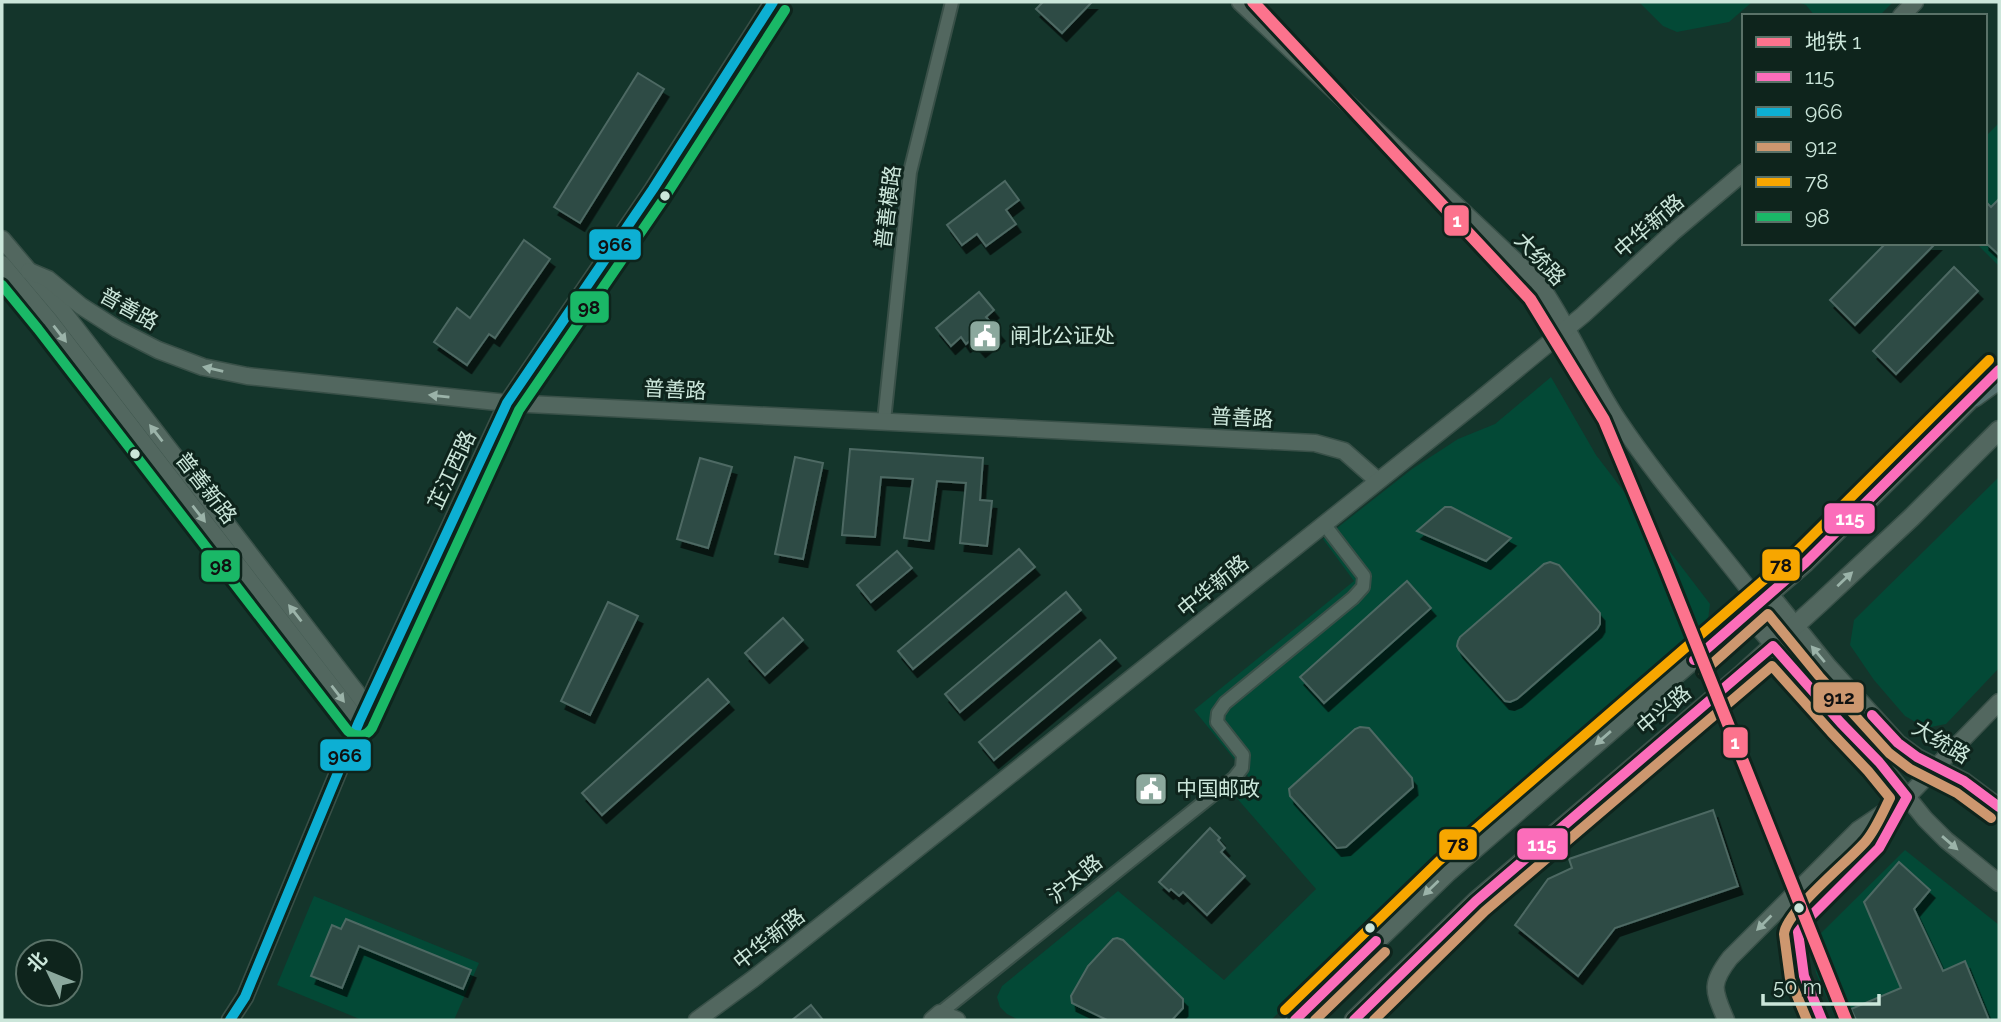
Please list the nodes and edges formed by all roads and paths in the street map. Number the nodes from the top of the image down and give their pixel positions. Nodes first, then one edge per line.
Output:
1 (773, 2) edge
2 (952, 2) edge
3 (1240, 2) edge
4 (1742, 174) edge
5 (2, 239) edge
6 (2, 264) edge
7 (23, 276) junction
8 (1567, 329) junction
9 (1999, 370) edge
10 (1999, 378) edge
11 (1974, 396) junction
12 (507, 403) junction
13 (884, 421) junction
14 (1999, 430) edge
15 (1377, 480) junction
16 (1324, 524) junction
17 (1760, 593) junction
18 (1747, 614) junction
19 (1795, 626) junction
20 (1773, 646) junction
21 (1999, 702) edge
22 (367, 706) junction
23 (359, 722) junction
24 (1937, 766) junction
25 (1907, 797) junction
26 (1999, 807) edge
27 (1999, 883) edge
28 (244, 997) junction
29 (936, 1017) edge
30 (230, 1020) edge
31 (241, 1020) edge
32 (698, 1020) edge
33 (957, 1020) edge
34 (1295, 1020) edge
35 (1354, 1020) edge
36 (1726, 1020) edge

1 - 12 street, 芷江西路
2 - 13 street, 普善横路
3 - 8 street, 大统路
4 - 8 street, 中华新路
5 - 7 street, 普善路
6 - 7 street, 普善路
12 -> 7 street, 普善路
22 -> 7 street, 普善新路
7 -> 23 street, 普善新路
8 - 15 street, 中华新路
8 - 17 street, 大统路
9 - 11 main road, 中兴路
10 - 11 highway
11 - 17 main road, 中兴路
12 - 13 street, 普善路
12 - 22 street, 芷江西路
13 - 15 street, 普善路
19 -> 14 main road, 中兴路
15 - 16 street, 中华新路
16 - 29 street, 沪太路
16 - 32 street, 中华新路
17 - 18 main road, 中兴路
17 - 19 street, 大统路
18 - 20 street
18 -> 34 main road, 中兴路
19 - 20 main road, 中兴路
24 -> 19 street, 大统路
20 - 25 street
20 - 35 main road, 中兴路
21 - 24 street
22 - 23 street, 芷江西路
23 - 28 street, 芷江西路
24 - 25 street
24 - 26 street, 大统路
25 -> 27 street
25 -> 36 street
28 - 30 street, 芷江西路
28 - 31 street, 芷江西路
29 - 33 street

